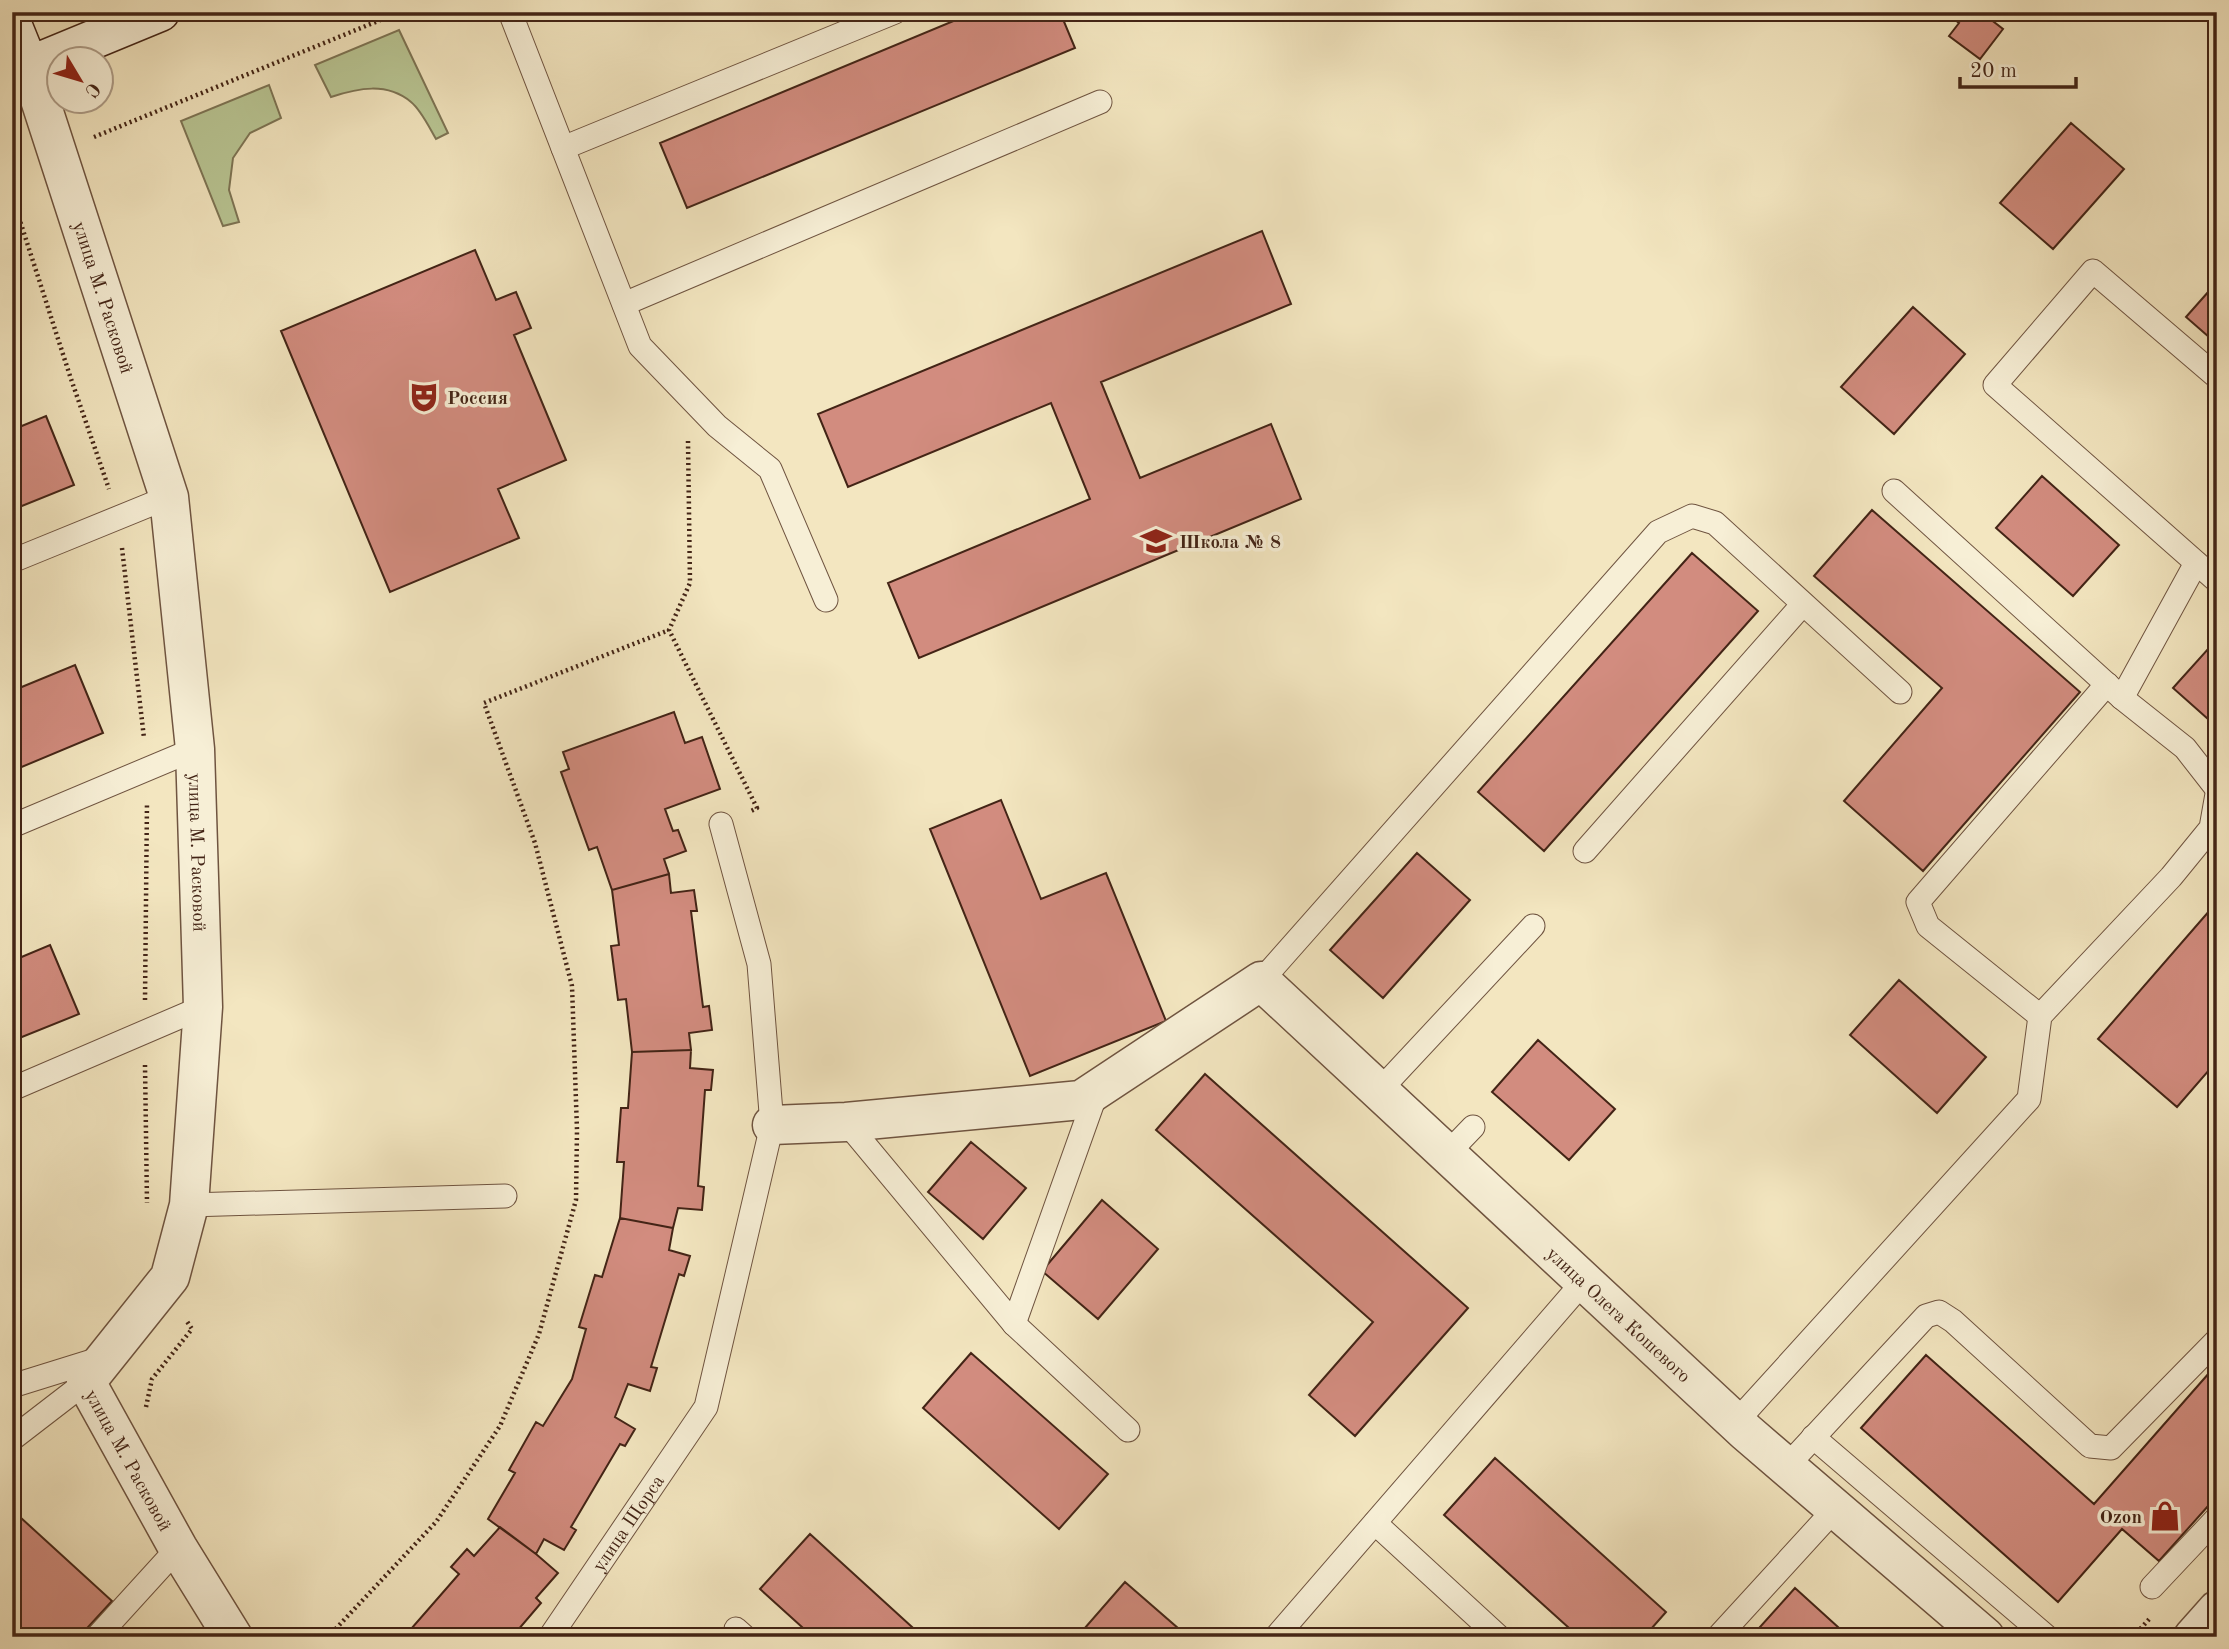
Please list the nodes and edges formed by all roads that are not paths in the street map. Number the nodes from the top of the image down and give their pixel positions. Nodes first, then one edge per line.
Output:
1 (160, 12) edge
2 (510, 12) edge
3 (895, 12) edge
4 (12, 24) edge
5 (21, 69) edge
6 (1100, 102) dead end
7 (563, 148) junction
8 (624, 304) junction
9 (2217, 377) edge
10 (1894, 491) dead end
11 (169, 497) junction
12 (12, 561) edge
13 (2196, 564) junction
14 (2217, 581) edge
15 (826, 600) dead end
16 (1803, 604) junction
17 (2114, 691) junction
18 (1900, 692) dead end
19 (195, 749) junction
20 (2217, 789) edge
21 (2217, 794) edge
22 (721, 824) road end
23 (12, 826) edge
24 (1585, 851) dead end
25 (1533, 926) dead end
26 (1261, 981) junction
27 (203, 1007) junction
28 (2040, 1016) junction
29 (12, 1088) edge
30 (1098, 1088) junction
31 (1379, 1091) junction
32 (846, 1122) junction
33 (772, 1125) junction
34 (1473, 1126) dead end
35 (1447, 1154) junction
36 (505, 1196) dead end
37 (189, 1205) junction
38 (1584, 1282) junction
39 (1014, 1324) junction
40 (2217, 1340) edge
41 (97, 1369) junction
42 (12, 1386) edge
43 (1736, 1422) junction
44 (1128, 1430) dead end
45 (1813, 1437) junction
46 (12, 1439) edge
47 (1786, 1467) junction
48 (1835, 1509) junction
49 (2217, 1518) edge
50 (1375, 1523) junction
51 (178, 1548) junction
52 (2152, 1587) dead end
53 (2217, 1610) edge
54 (97, 1637) edge
55 (233, 1637) edge
56 (550, 1637) edge
57 (1276, 1637) edge
58 (1499, 1637) edge
59 (1718, 1637) edge
60 (1985, 1637) edge
61 (2047, 1637) edge
62 (2193, 1637) edge

1 - 5 street
2 - 7 lane
3 - 7 lane
4 - 5 street, улица М. Расковой
5 - 11 street, улица М. Расковой
6 - 8 lane
7 - 8 lane
8 - 15 lane
9 - 13 lane
10 - 17 lane
11 - 12 lane
11 - 19 street, улица М. Расковой
13 - 14 lane
13 - 17 lane
16 - 18 lane
16 - 24 lane
16 - 26 lane
17 - 20 lane
17 - 28 lane
19 - 23 lane
19 - 27 street, улица М. Расковой
21 - 28 lane
22 - 33 lane
25 - 31 lane
26 - 30 street
26 - 31 street, улица Олега Кошевого
27 - 29 lane
27 - 37 street, улица М. Расковой
28 - 43 lane
30 - 32 street
30 - 39 lane
31 - 35 street, улица Олега Кошевого
32 - 33 street
32 - 39 lane
33 - 56 lane, улица Щорса
34 - 35 lane
35 - 38 street, улица Олега Кошевого
36 - 37 lane
37 - 41 street, улица М. Расковой
38 - 43 street, улица Олега Кошевого
38 - 50 lane
39 - 44 lane
40 - 45 lane
41 - 42 lane
41 - 46 lane
41 - 51 street, улица М. Расковой
43 - 47 street, улица Олега Кошевого
45 - 47 lane
45 - 61 lane
47 - 48 street, улица Олега Кошевого
48 - 59 lane
48 - 60 street, улица Олега Кошевого
49 - 52 lane
50 - 57 lane
50 - 58 lane
51 - 54 lane
51 - 55 street, улица М. Расковой
53 - 62 street

